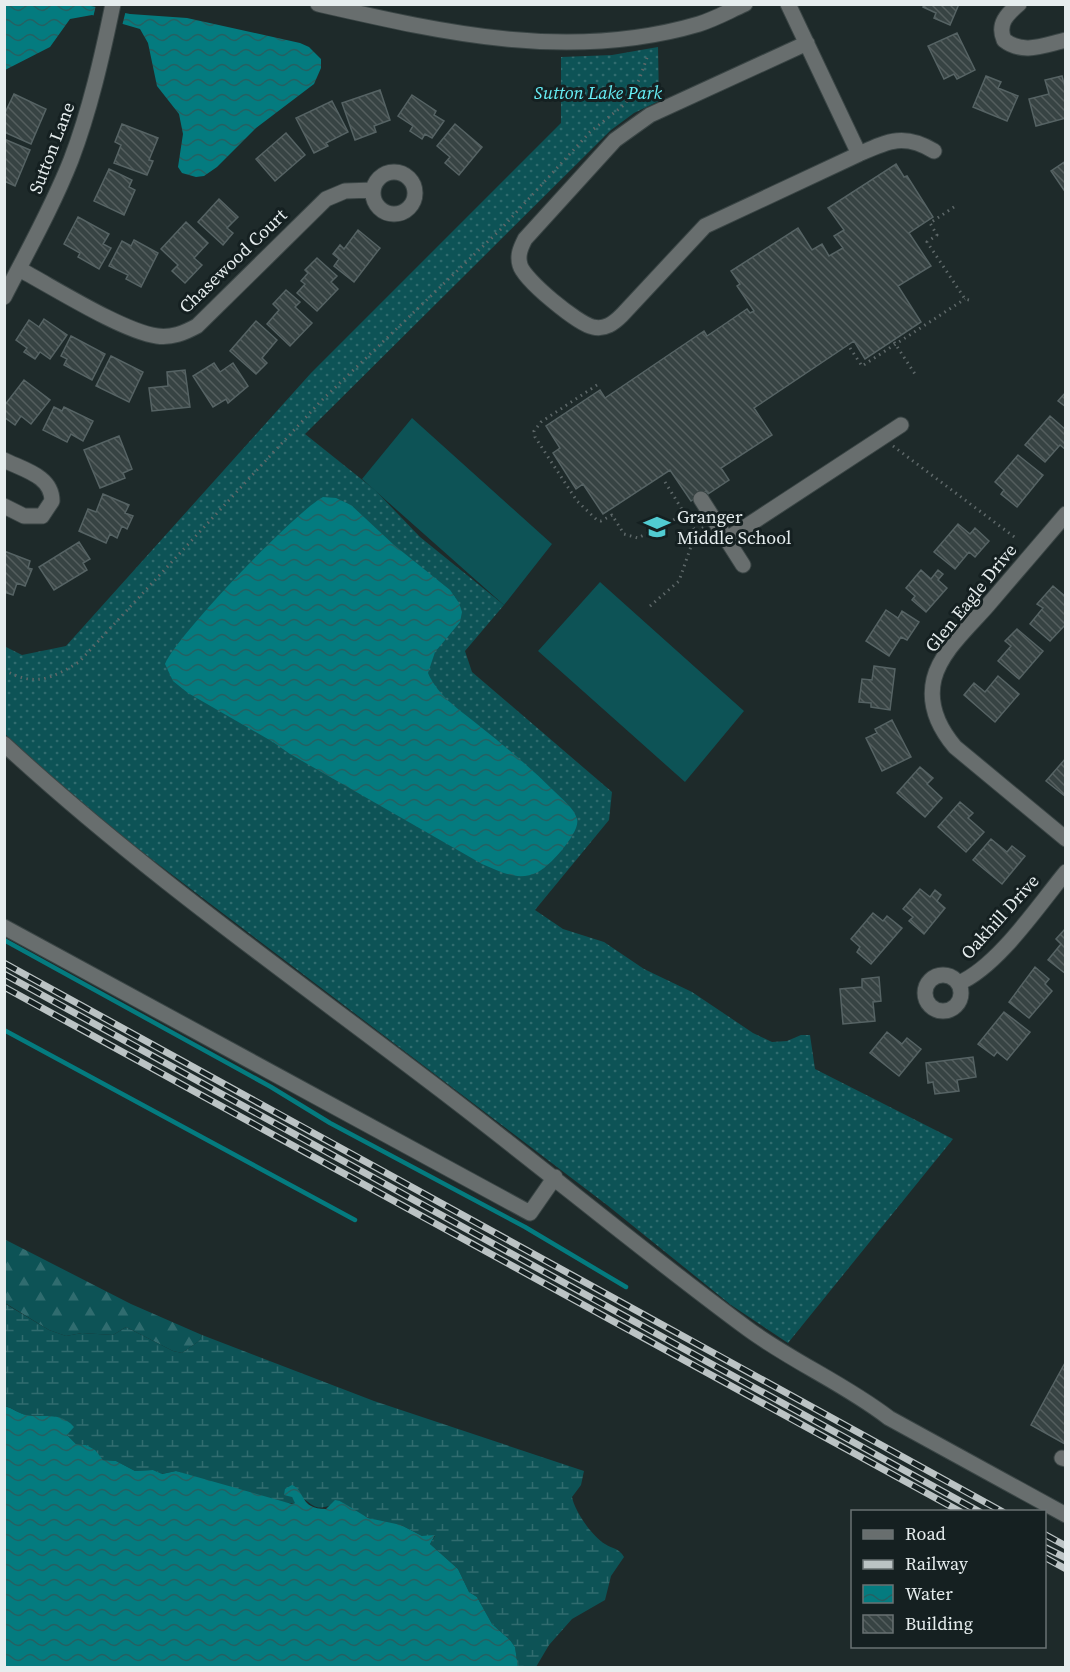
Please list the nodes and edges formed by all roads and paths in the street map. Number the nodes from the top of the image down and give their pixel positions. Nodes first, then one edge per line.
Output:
1 (113, 4) edge
2 (318, 4) edge
3 (745, 4) edge
4 (788, 4) edge
5 (1019, 4) edge
6 (1065, 40) edge
7 (807, 43) junction
8 (648, 55) dead end
9 (934, 151) dead end
10 (859, 154) junction
11 (373, 190) dead end
12 (954, 207) dead end
13 (18, 269) junction
14 (4, 297) edge
15 (895, 343) junction
16 (850, 348) dead end
17 (915, 374) dead end
18 (597, 385) dead end
19 (902, 425) dead end
20 (890, 442) dead end
21 (4, 460) edge
22 (665, 482) dead end
23 (701, 499) dead end
24 (4, 506) edge
25 (685, 514) junction
26 (1065, 514) edge
27 (706, 526) dead end
28 (696, 532) junction
29 (727, 539) junction
30 (1017, 539) dead end
31 (743, 565) dead end
32 (650, 606) dead end
33 (4, 670) edge
34 (4, 744) edge
35 (1065, 839) edge
36 (1065, 872) edge
37 (4, 927) edge
38 (959, 983) dead end
39 (555, 1177) junction
40 (1065, 1515) edge

1 - 13 street, Sutton Lane
2 - 3 street
4 - 7 street
5 - 6 street
7 - 10 street
7 - 10 street
8 - 33 path
9 - 10 street
11 - 13 street, Chasewood Court
12 - 15 path
13 - 14 street, Sutton Lane
15 - 16 path
15 - 17 path
18 - 25 path
19 - 29 street
20 - 30 path
21 - 24 street
22 - 25 path
23 - 29 street
25 - 28 path
26 - 35 street, Glen Eagle Drive
27 - 28 path
28 - 32 path
29 - 31 street
34 - 39 street
36 - 38 street, Oakhill Drive
37 - 39 street
39 - 40 street

